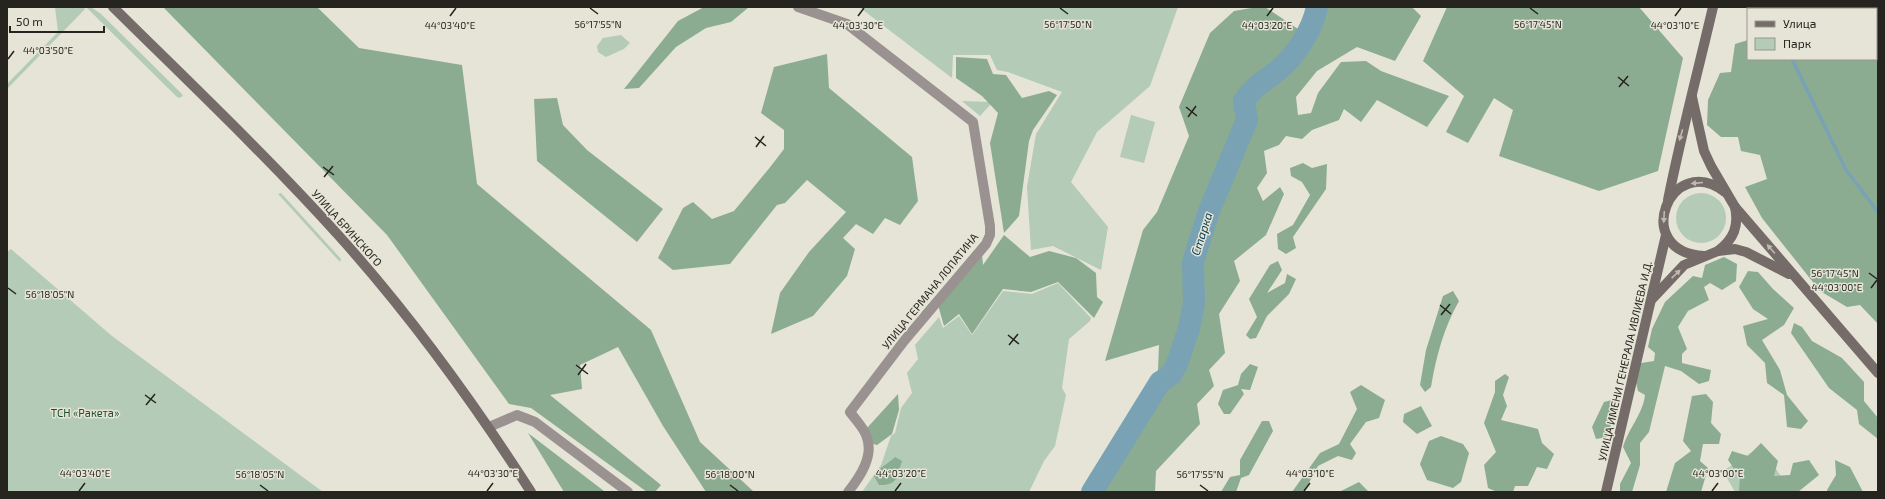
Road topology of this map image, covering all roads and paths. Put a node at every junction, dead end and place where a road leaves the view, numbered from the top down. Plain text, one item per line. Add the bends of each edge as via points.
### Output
1 (113, 7) edge
2 (798, 7) edge
3 (1713, 7) edge
4 (1692, 97) junction
5 (1728, 195) junction
6 (1668, 200) junction
7 (1735, 207) junction
8 (1666, 235) junction
9 (1718, 251) junction
10 (1704, 256) junction
11 (1796, 278) junction
12 (1652, 299) junction
13 (1878, 373) edge
14 (489, 427) junction
15 (531, 492) edge
16 (628, 492) edge
17 (848, 492) edge
18 (1606, 492) edge

1 - 14 street, УЛИЦА БРИНСКОГО via 284,176 341,238 424,337
2 - 17 street, УЛИЦА ГЕРМАНА ЛОПАТИНА via 847,24 973,122 990,226 986,244 904,341 850,412 866,435 868,450 860,476
3 - 4 street
4 - 5 street via 1704,151
4 -> 6 street
5 -> 6 street via 1717,186 1704,182 1690,183 1677,189
5 - 7 street
6 -> 8 street via 1663,217
7 - 9 street via 1736,227 1729,241
11 -> 7 street
8 - 10 street via 1682,251
8 - 12 street, УЛИЦА ИМЕНИ ГЕНЕРАЛА ИВЛИЕВА И.Д.
9 - 10 street
9 - 11 street via 1735,249 1746,252
12 -> 10 street via 1684,265
11 - 13 street
12 - 18 street, УЛИЦА ИМЕНИ ГЕНЕРАЛА ИВЛИЕВА И.Д.
14 - 15 street, УЛИЦА БРИНСКОГО
14 - 16 street via 517,416 535,422

